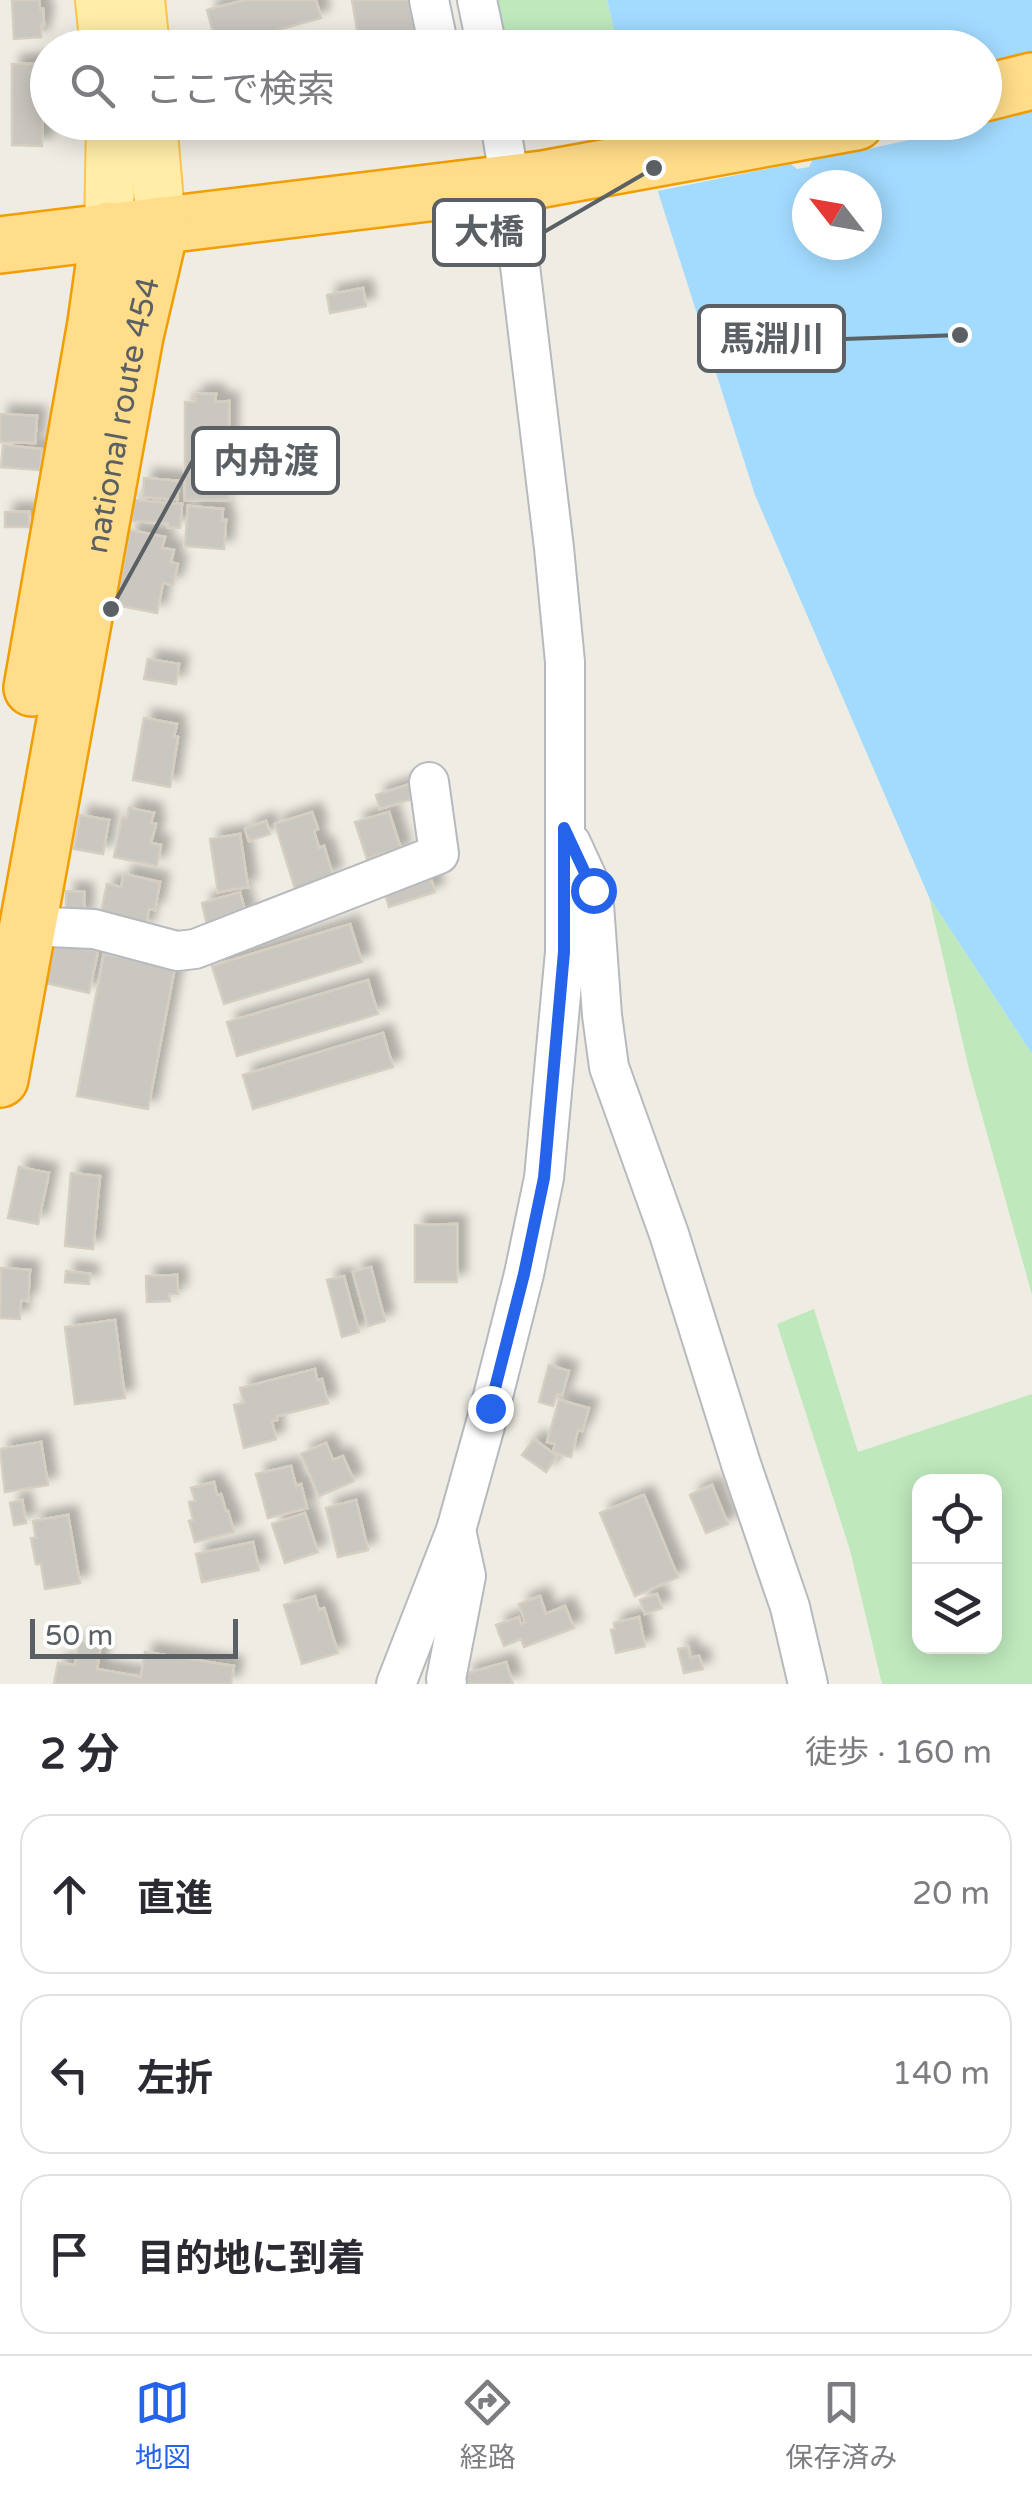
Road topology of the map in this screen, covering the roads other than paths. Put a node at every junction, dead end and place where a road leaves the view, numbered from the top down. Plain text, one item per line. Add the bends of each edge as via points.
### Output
1 (100, 0) edge
2 (140, 0) edge
3 (429, 0) edge
4 (477, 0) edge
5 (103, 30) edge
6 (143, 30) edge
7 (435, 30) edge
8 (483, 30) edge
9 (1032, 82) edge
10 (1002, 88) edge
11 (115, 140) edge
12 (149, 140) edge
13 (508, 140) edge
14 (756, 140) edge
15 (527, 181) junction
16 (135, 227) junction
17 (0, 244) edge
18 (429, 782) dead end
19 (564, 828) junction
20 (0, 868) edge
21 (26, 926) junction
22 (0, 1080) edge
23 (456, 1530) junction
24 (396, 1684) edge
25 (447, 1684) edge
26 (808, 1684) edge

1 - 5 main road
2 - 6 main road
3 - 7 street
4 - 8 street
9 - 10 highway
11 - 16 main road
12 - 16 main road
13 - 15 street
14 - 15 highway
15 - 16 highway
15 - 19 street via 565,662
16 - 17 highway
16 - 20 highway, national route 454 via 96,323
16 - 21 highway, national route 454 via 135,336
18 - 21 street via 439,854 194,950 94,929
19 - 23 street via 564,952 544,1178
19 - 26 street via 593,890 609,1067 790,1607
21 - 22 highway, national route 454
23 - 24 street
23 - 25 street via 466,1576

